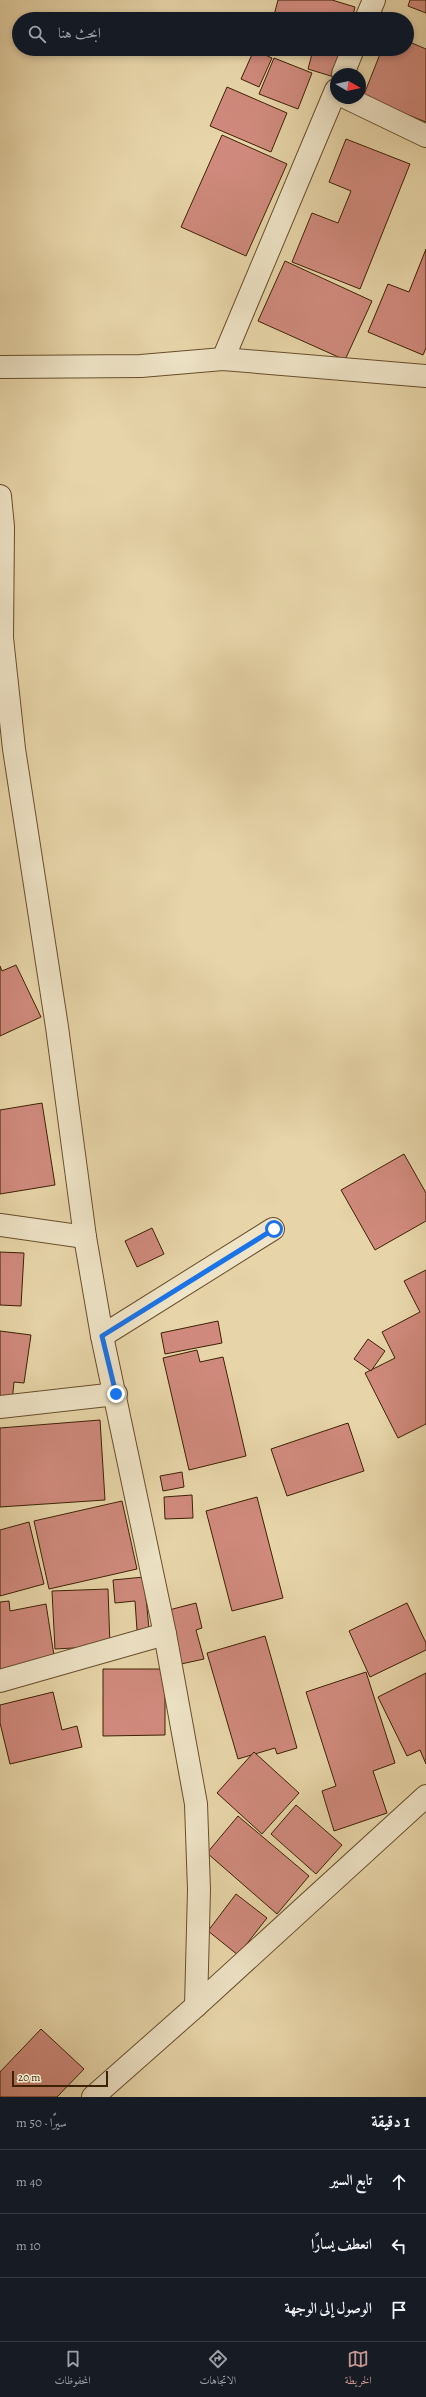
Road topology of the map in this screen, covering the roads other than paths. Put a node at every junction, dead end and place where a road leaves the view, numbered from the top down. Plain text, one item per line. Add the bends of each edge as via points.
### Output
1 (374, 0) edge
2 (369, 12) edge
3 (351, 56) edge
4 (346, 68) edge
5 (333, 104) edge
6 (366, 104) edge
7 (426, 136) edge
8 (223, 358) junction
9 (0, 367) edge
10 (426, 376) edge
11 (0, 496) edge
12 (0, 1225) edge
13 (274, 1229) dead end
14 (85, 1237) junction
15 (102, 1336) junction
16 (116, 1394) junction
17 (0, 1406) edge
18 (165, 1634) junction
19 (0, 1681) edge
20 (426, 1796) edge
21 (196, 2006) junction
22 (93, 2097) edge

1 - 2 street
3 - 4 street
5 - 8 street
6 - 7 street
8 - 9 street via 140,366
8 - 10 street
11 - 14 street via 3,527 2,638 14,749 57,1027
12 - 14 street
13 - 15 street
14 - 15 street
15 - 16 street
16 - 17 street
16 - 18 street
18 - 19 street
18 - 21 street via 196,1804 199,1890
20 - 21 street
21 - 22 street

